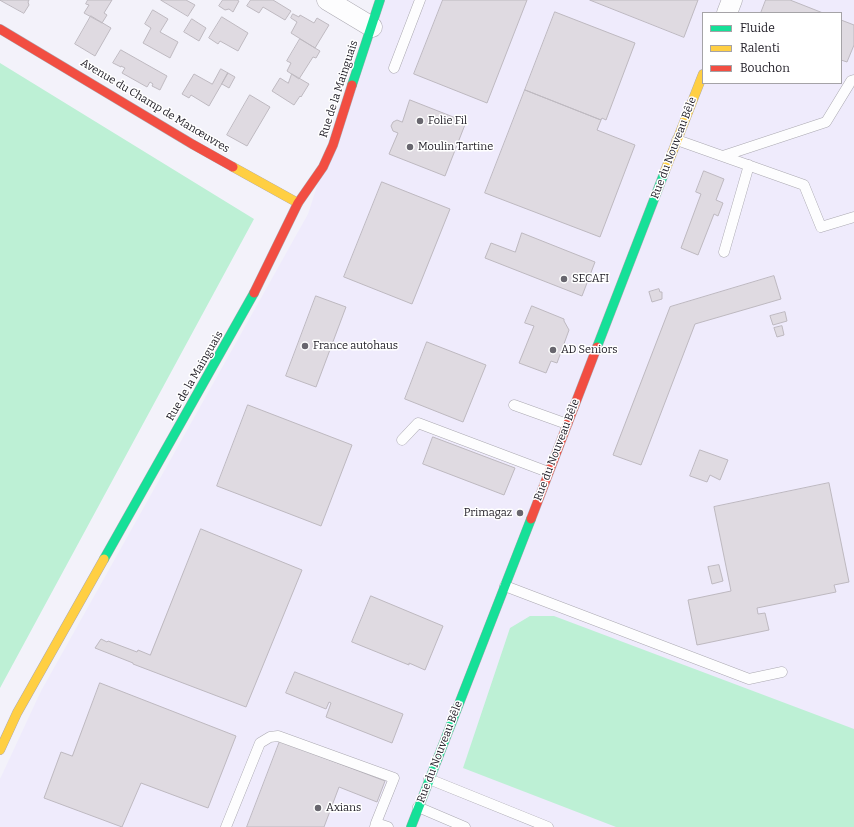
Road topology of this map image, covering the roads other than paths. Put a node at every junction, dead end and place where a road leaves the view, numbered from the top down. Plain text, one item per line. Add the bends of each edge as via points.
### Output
1 (327, 0) edge
2 (380, 0) edge
3 (420, 0) edge
4 (732, 0) edge
5 (726, 12) edge
6 (372, 27) junction
7 (0, 29) edge
8 (394, 68) dead end
9 (702, 77) edge
10 (854, 80) edge
11 (677, 140) junction
12 (723, 156) junction
13 (749, 165) junction
14 (298, 203) junction
15 (854, 217) edge
16 (724, 252) dead end
17 (514, 405) dead end
18 (567, 424) junction
19 (402, 440) dead end
20 (548, 472) junction
21 (505, 586) junction
22 (782, 672) dead end
23 (0, 750) edge
24 (429, 780) junction
25 (418, 807) junction
26 (375, 825) edge
27 (226, 827) edge
28 (388, 827) edge
29 (411, 827) edge
30 (465, 827) edge
31 (548, 827) edge

1 - 6 street
2 - 6 street, Rue de la Mainguais
3 - 8 lane
4 - 5 street
6 - 14 street, Rue de la Mainguais via 334,145 323,167
7 - 14 street, Avenue du Champ de Manœuvres via 192,144
9 - 11 street, Rue du Nouveau Bêle
10 - 12 lane via 826,122
11 - 12 lane
11 - 18 street, Rue du Nouveau Bêle
12 - 13 lane
13 - 15 lane via 804,185 821,227
13 - 16 lane
14 - 23 street, Rue de la Mainguais via 248,306 17,713
17 - 18 lane
18 - 20 street, Rue du Nouveau Bêle
19 - 20 lane via 418,423
20 - 21 street, Rue du Nouveau Bêle
21 - 22 lane via 749,679
21 - 24 street, Rue du Nouveau Bêle
24 - 25 street, Rue du Nouveau Bêle
24 - 31 lane
25 - 29 street, Rue du Nouveau Bêle
25 - 30 lane
26 - 27 lane via 394,778 278,736 260,743
26 - 28 lane

